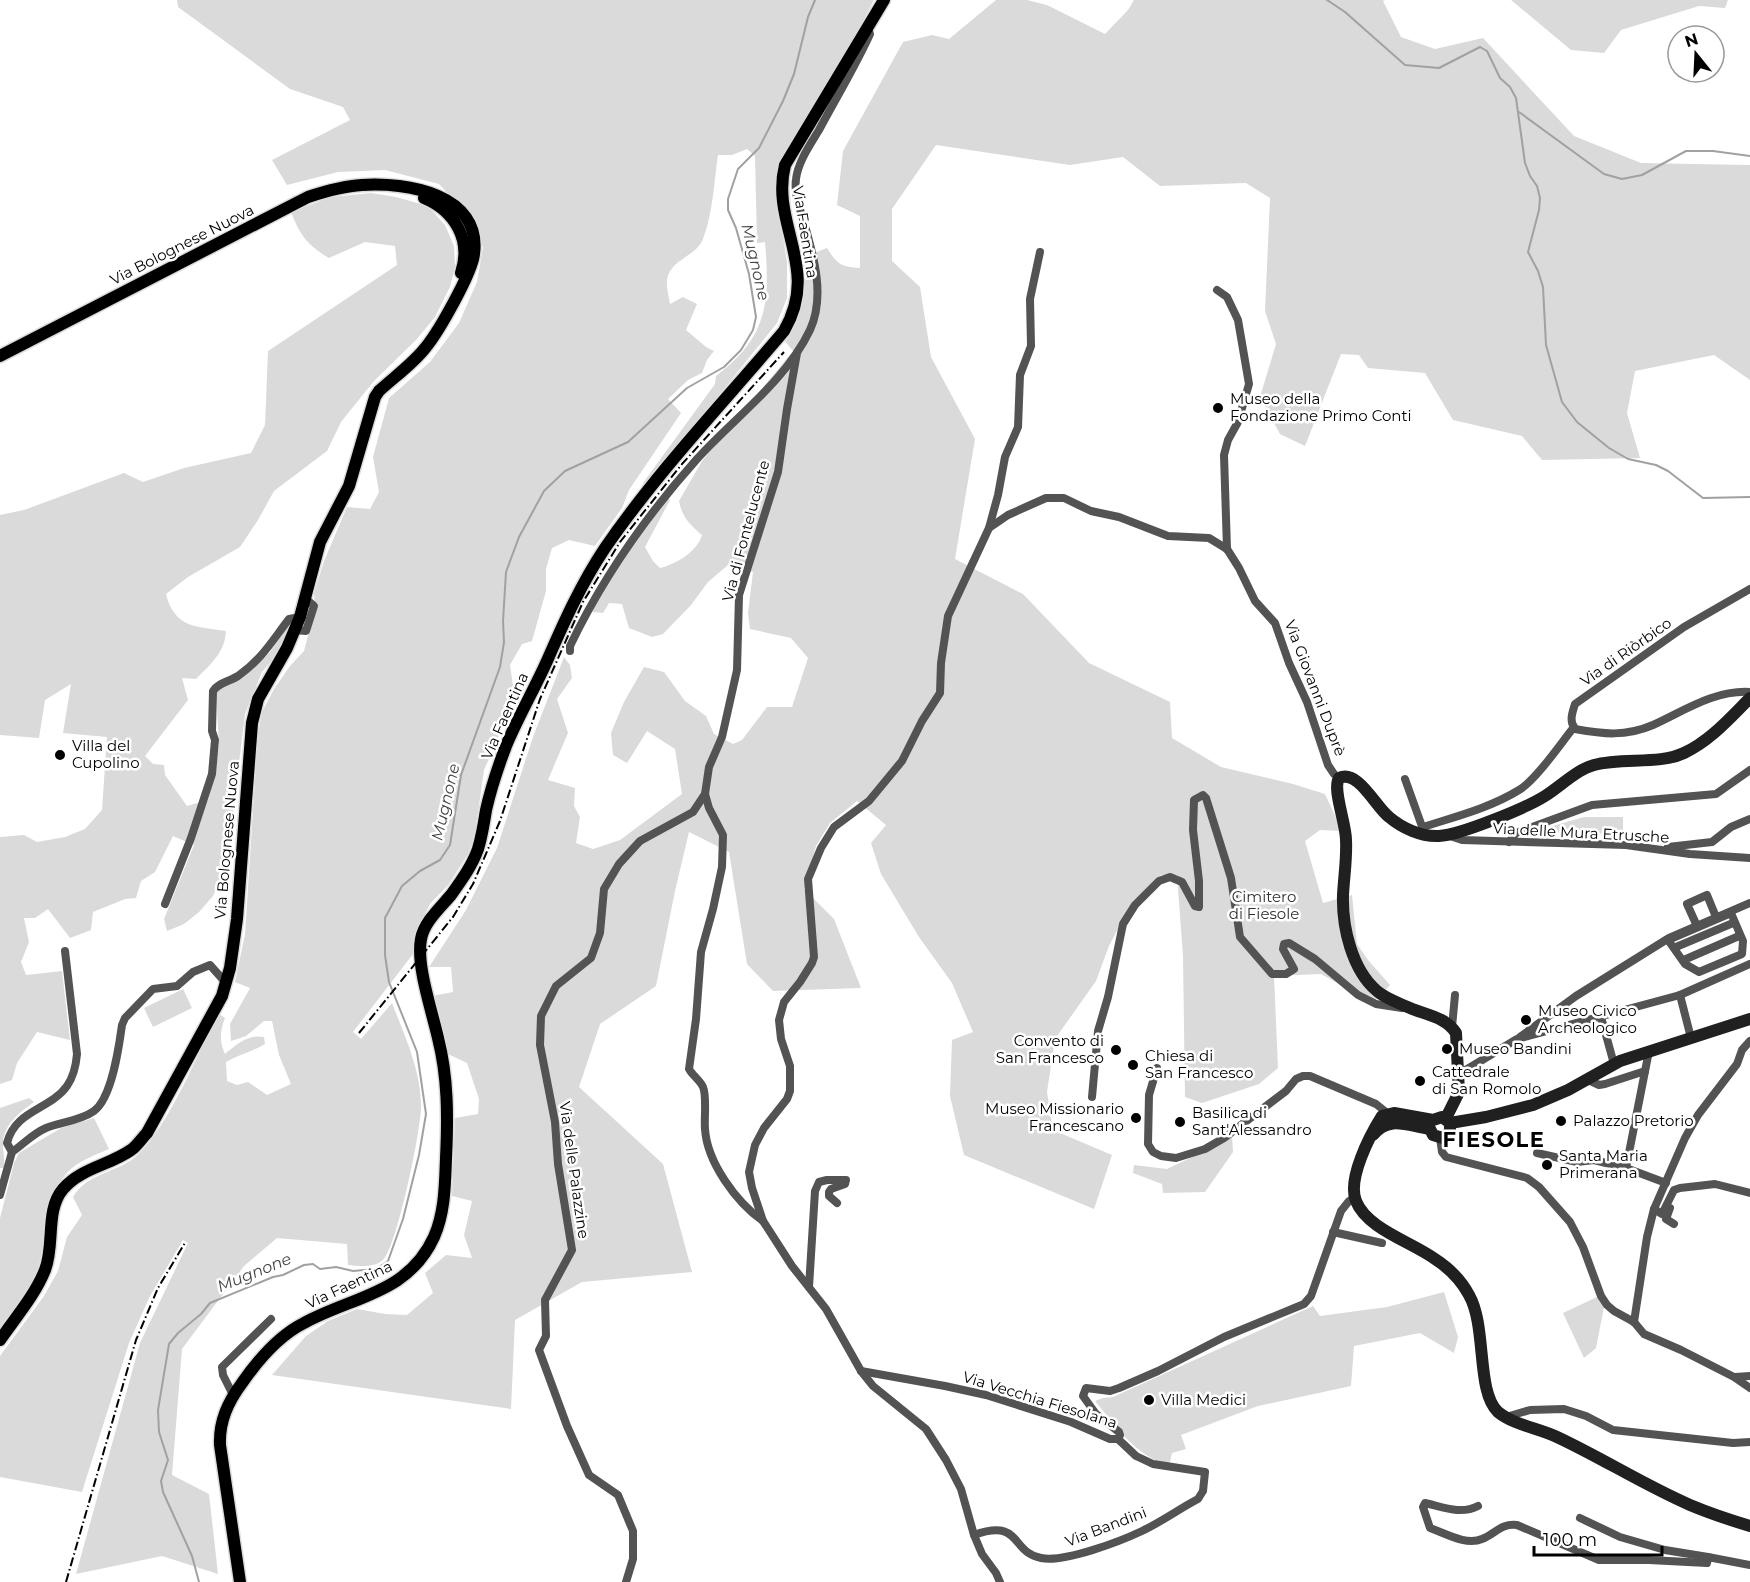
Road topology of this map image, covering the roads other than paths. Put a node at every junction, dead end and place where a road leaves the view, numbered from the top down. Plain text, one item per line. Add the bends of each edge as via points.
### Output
1 (884, 0) edge
2 (867, 27) junction
3 (1040, 252) dead end
4 (1217, 290) dead end
5 (798, 353) junction
6 (0, 357) edge
7 (989, 528) junction
8 (1227, 549) junction
9 (1750, 589) edge
10 (306, 598) junction
11 (300, 617) junction
12 (295, 630) junction
13 (570, 651) dead end
14 (1750, 692) edge
15 (1750, 698) edge
16 (1574, 727) junction
17 (1750, 770) edge
18 (1339, 778) junction
19 (1405, 778) dead end
20 (705, 794) junction
21 (1750, 819) edge
22 (1424, 831) junction
23 (1447, 835) junction
24 (1509, 842) junction
25 (1658, 848) junction
26 (1750, 858) edge
27 (1750, 903) edge
28 (165, 904) dead end
29 (1729, 912) junction
30 (1716, 917) junction
31 (1733, 923) junction
32 (1696, 926) junction
33 (1668, 939) junction
34 (1676, 947) junction
35 (66, 951) dead end
36 (1750, 964) edge
37 (226, 983) junction
38 (1455, 995) dead end
39 (1680, 995) junction
40 (1412, 1009) junction
41 (1602, 1017) junction
42 (1750, 1019) edge
43 (1452, 1027) junction
44 (1691, 1038) junction
45 (1517, 1040) junction
46 (1750, 1041) edge
47 (1648, 1051) junction
48 (1614, 1064) junction
49 (1157, 1068) dead end
50 (1645, 1071) junction
51 (1460, 1074) junction
52 (1586, 1079) junction
53 (1092, 1097) dead end
54 (1388, 1118) junction
55 (1448, 1120) junction
56 (1431, 1125) junction
57 (1440, 1138) junction
58 (12, 1152) junction
59 (1537, 1153) dead end
60 (1626, 1168) junction
61 (1666, 1183) junction
62 (1674, 1190) junction
63 (1750, 1193) edge
64 (0, 1195) edge
65 (1355, 1199) junction
66 (837, 1203) dead end
67 (1654, 1209) junction
68 (762, 1221) junction
69 (1674, 1224) dead end
70 (1333, 1232) junction
71 (1382, 1243) dead end
72 (809, 1287) junction
73 (270, 1319) dead end
74 (1634, 1322) junction
75 (0, 1340) edge
76 (861, 1371) junction
77 (1750, 1376) edge
78 (1734, 1377) junction
79 (1750, 1388) edge
80 (233, 1395) junction
81 (1506, 1417) junction
82 (1118, 1439) junction
83 (1750, 1442) edge
84 (1478, 1506) dead end
85 (1580, 1518) dead end
86 (1750, 1526) edge
87 (974, 1535) junction
88 (1708, 1557) junction
89 (1750, 1565) edge
90 (240, 1582) edge
91 (626, 1582) edge
92 (1000, 1582) edge

1 - 2 main road, Via Faentina
2 - 5 street, Via Faentina via 870,34 861,55 797,173 796,199 812,250 818,298
2 - 80 main road, Via Faentina via 782,174 781,191 799,278 792,318 631,513 593,567 507,745 491,788 478,849 421,937 422,968 443,1058 447,1099 445,1187 433,1238 407,1275 287,1333
3 - 7 street via 1030,299 1032,346 1020,375 1018,427 1005,457
4 - 8 street via 1227,297 1238,320 1249,384 1224,455
5 - 13 street, Via Faentina via 699,457 637,531 590,606
5 - 20 street, Via di Fontelucente via 778,472 739,595 737,670
6 - 10 main road, Via Bolognese Nuova via 308,196 345,187 386,185 436,203 448,212 462,234 464,259 448,311 425,349 375,397 349,486 320,542
7 - 8 street via 1044,499 1064,498 1156,533 1209,538
7 - 68 street via 948,616 940,693 902,761 869,801 834,827 808,879 813,957 804,976 783,1002 778,1020 790,1066 790,1091 759,1135 749,1172
8 - 18 street, Via Giovanni Duprè via 1255,601 1275,623 1328,765
9 - 16 street, Via di Riòrbico via 1684,627 1575,704
10 - 11 main road, Via Bolognese Nuova
10 - 12 street via 314,606 306,631
11 - 12 main road, Via Bolognese Nuova
11 - 28 street via 289,619 248,669 213,691 212,774
12 - 37 main road, Via Bolognese Nuova via 258,699 252,723 237,919
14 - 16 street via 1694,703 1652,726 1621,733 1608,735
15 - 23 main road via 1713,734 1681,755 1598,764 1537,801
16 - 22 street, Via di Riòrbico via 1520,790
17 - 24 street via 1716,794 1592,805 1516,833
18 - 22 main road via 1358,781 1390,818 1406,828
18 - 40 main road, Via Giovanni Duprè via 1335,788 1346,842 1343,903 1352,952 1376,990
19 - 22 street
20 - 68 street via 723,835 722,867 701,952 689,1069 704,1088 707,1147 714,1164 749,1211
20 - 91 street, Via delle Palazzine via 693,812 640,841 619,864 604,889 600,933 591,958 556,986 541,1016 540,1045 572,1250 545,1300 546,1336 539,1350 589,1475 618,1495 633,1531 633,1559
21 - 25 street via 1712,842
22 - 23 main road
23 - 24 street, Via delle Mura Etrusche via 1462,840
24 - 25 street, Via delle Mura Etrusche
25 - 26 street, Via delle Mura Etrusche
27 - 29 street
29 - 30 street
29 - 31 street
30 - 32 street
30 - 32 street via 1707,895 1687,904
31 - 34 street
31 - 34 street via 1741,943 1738,950 1700,967
32 - 33 street
33 - 33 street via 1685,964 1699,972 1742,954 1743,941 1731,913
33 - 34 street
33 - 45 street via 1568,1002
35 - 58 street via 77,1054 75,1071 66,1087 14,1126 7,1143
36 - 39 street
37 - 58 street via 210,965 193,972 177,986 153,989 125,1018 110,1083 95,1110 46,1128
37 - 75 main road, Via Bolognese Nuova via 147,1133 132,1150 79,1175 62,1190 55,1205 46,1268 37,1288
38 - 43 street
39 - 41 street
39 - 44 street
40 - 43 main road, Via Giovanni Duprè
40 - 53 street via 1367,1000 1288,943 1283,949 1293,969 1286,974 1272,974 1240,938 1232,878 1203,795 1194,800 1199,907 1182,882 1170,877 1159,881 1135,904 1123,924 1098,1030
41 - 45 street
41 - 48 street
42 - 44 main road
43 - 51 main road via 1457,1036
44 - 47 main road
45 - 51 street
46 - 61 street via 1698,1115
47 - 48 main road
47 - 50 street
48 - 52 main road
49 - 54 street via 1149,1095 1148,1144 1161,1156 1176,1158 1205,1149 1303,1076 1376,1104
50 - 52 street via 1599,1085
50 - 60 street
51 - 55 main road via 1459,1092
52 - 55 main road via 1519,1110
54 - 56 main road via 1397,1113
54 - 65 main road via 1372,1137 1362,1158 1354,1182
55 - 56 main road via 1439,1117
55 - 57 main road via 1451,1129
56 - 57 main road via 1433,1136
57 - 74 street via 1446,1157 1527,1178 1539,1187 1570,1222 1607,1305
58 - 64 street
59 - 60 street
60 - 61 street
61 - 67 street
62 - 63 street via 1715,1184
62 - 67 street via 1662,1214
62 - 69 street via 1666,1219
65 - 70 street, Via Vecchia Fiesolana via 1344,1206
65 - 81 main road via 1370,1220 1434,1258 1467,1292 1478,1318 1488,1396 1495,1409
66 - 72 street via 829,1192 845,1185 846,1180 819,1182 815,1191
67 - 74 street
68 - 72 street
70 - 71 street
70 - 82 street, Via Vecchia Fiesolana via 1311,1296 1294,1308 1224,1336 1119,1388 1086,1388 1083,1396 1096,1414 1120,1434
72 - 76 street
73 - 80 street via 222,1367
74 - 78 street via 1644,1334
76 - 82 street, Via Vecchia Fiesolana via 986,1395
76 - 87 street via 873,1386 926,1430 961,1489
77 - 78 street
78 - 79 street
80 - 90 main road, Via Faentina via 221,1423 220,1438
81 - 83 street via 1530,1410 1564,1409 1613,1430
81 - 86 main road via 1555,1436 1691,1506
82 - 87 street, Via Bandini via 1136,1456 1153,1464 1205,1472 1198,1499 1143,1531 1061,1559 1040,1558 1005,1531 989,1530
84 - 88 street via 1461,1511 1425,1503 1422,1507 1430,1528 1468,1541 1481,1540 1509,1524 1599,1560 1707,1563
85 - 88 street via 1620,1537
87 - 92 street
88 - 89 street

